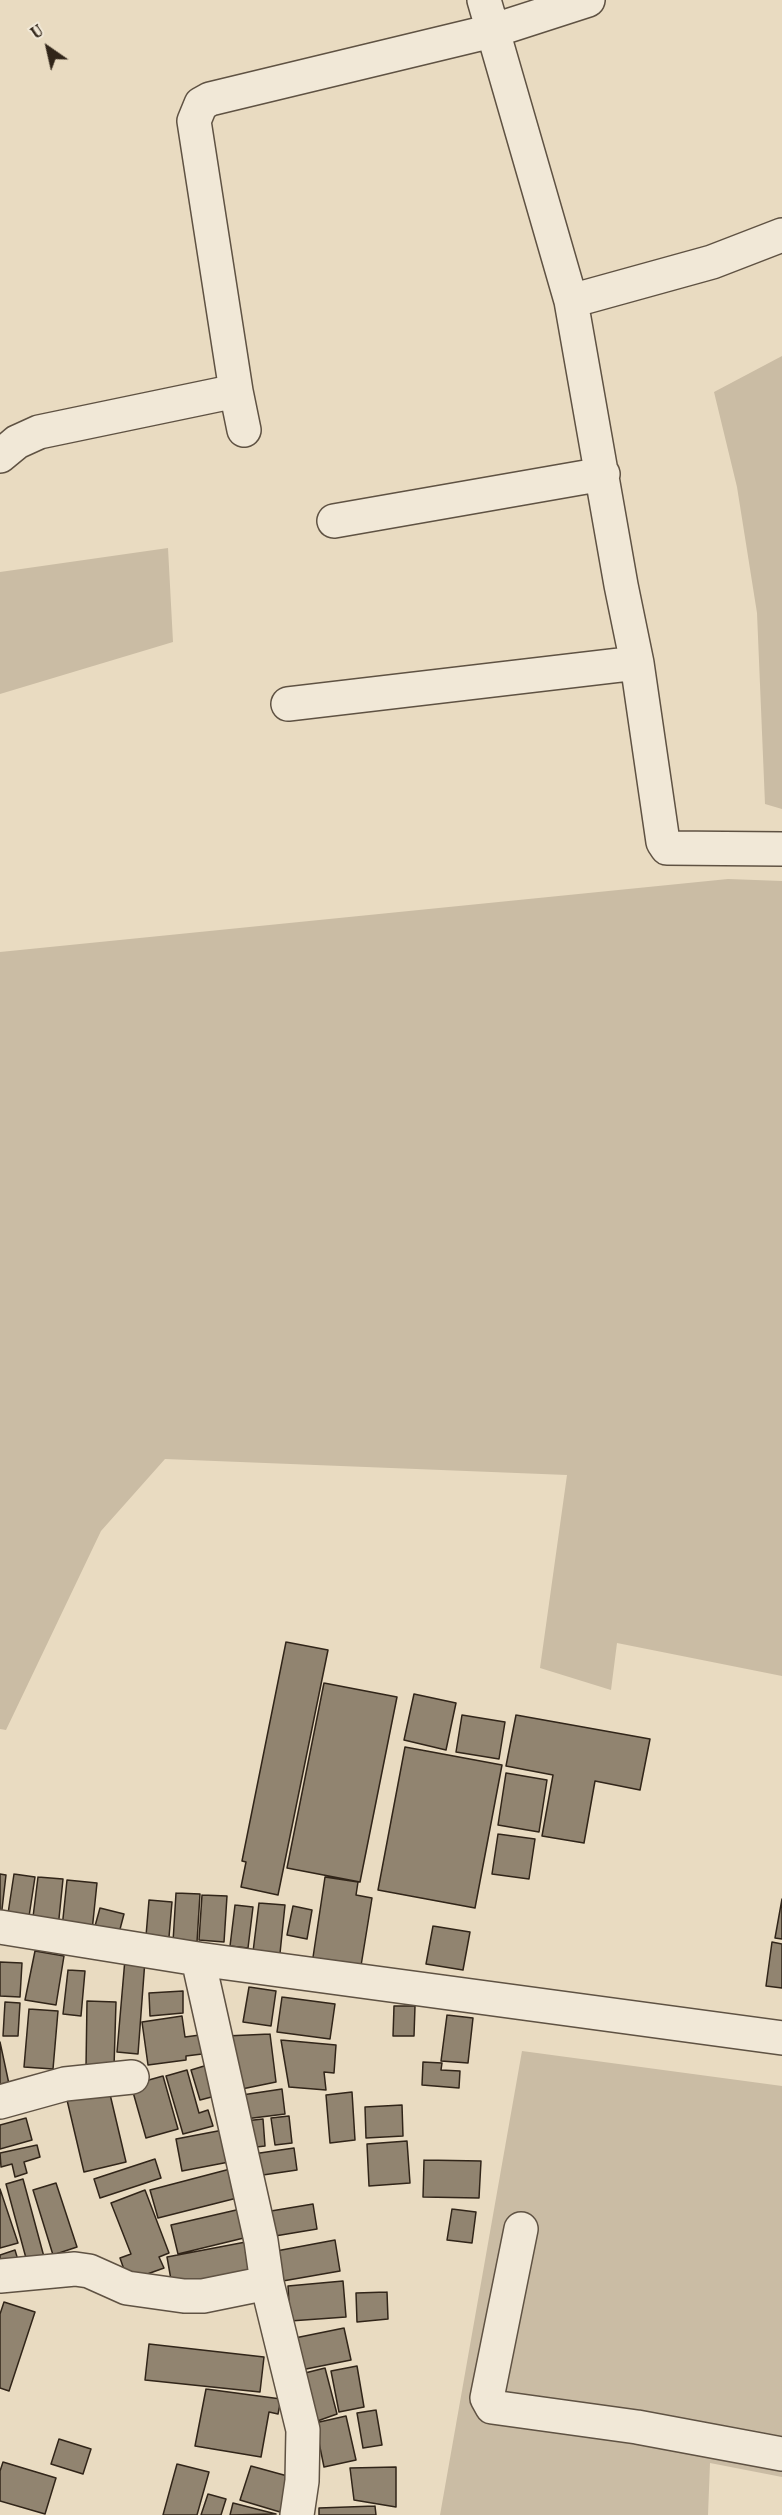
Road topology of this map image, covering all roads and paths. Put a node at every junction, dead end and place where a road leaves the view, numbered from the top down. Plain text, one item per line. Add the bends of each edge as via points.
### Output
1 (484, 0) edge
2 (588, 0) edge
3 (492, 31) junction
4 (782, 235) edge
5 (571, 301) junction
6 (237, 391) junction
7 (244, 430) dead end
8 (0, 456) edge
9 (603, 474) junction
10 (334, 521) dead end
11 (637, 663) junction
12 (288, 704) dead end
13 (782, 849) edge
14 (0, 1928) edge
15 (198, 1959) junction
16 (782, 2038) edge
17 (132, 2077) dead end
18 (0, 2102) edge
19 (521, 2229) dead end
20 (0, 2276) edge
21 (267, 2283) junction
22 (782, 2454) edge
23 (297, 2515) edge

1 - 3 street
2 - 3 street
3 - 5 street
3 - 6 street via 201,104 194,121
4 - 5 street via 712,262
5 - 9 street
6 - 7 street
6 - 8 street via 39,432 17,442
9 - 10 street
9 - 11 street
11 - 12 street
11 - 13 street via 667,848
14 - 15 street
15 - 16 street
15 - 21 street
17 - 18 street via 65,2084
19 - 22 street via 487,2398 492,2408 637,2427
20 - 21 street via 75,2269 95,2273 127,2288 184,2296
21 - 23 street via 303,2430

